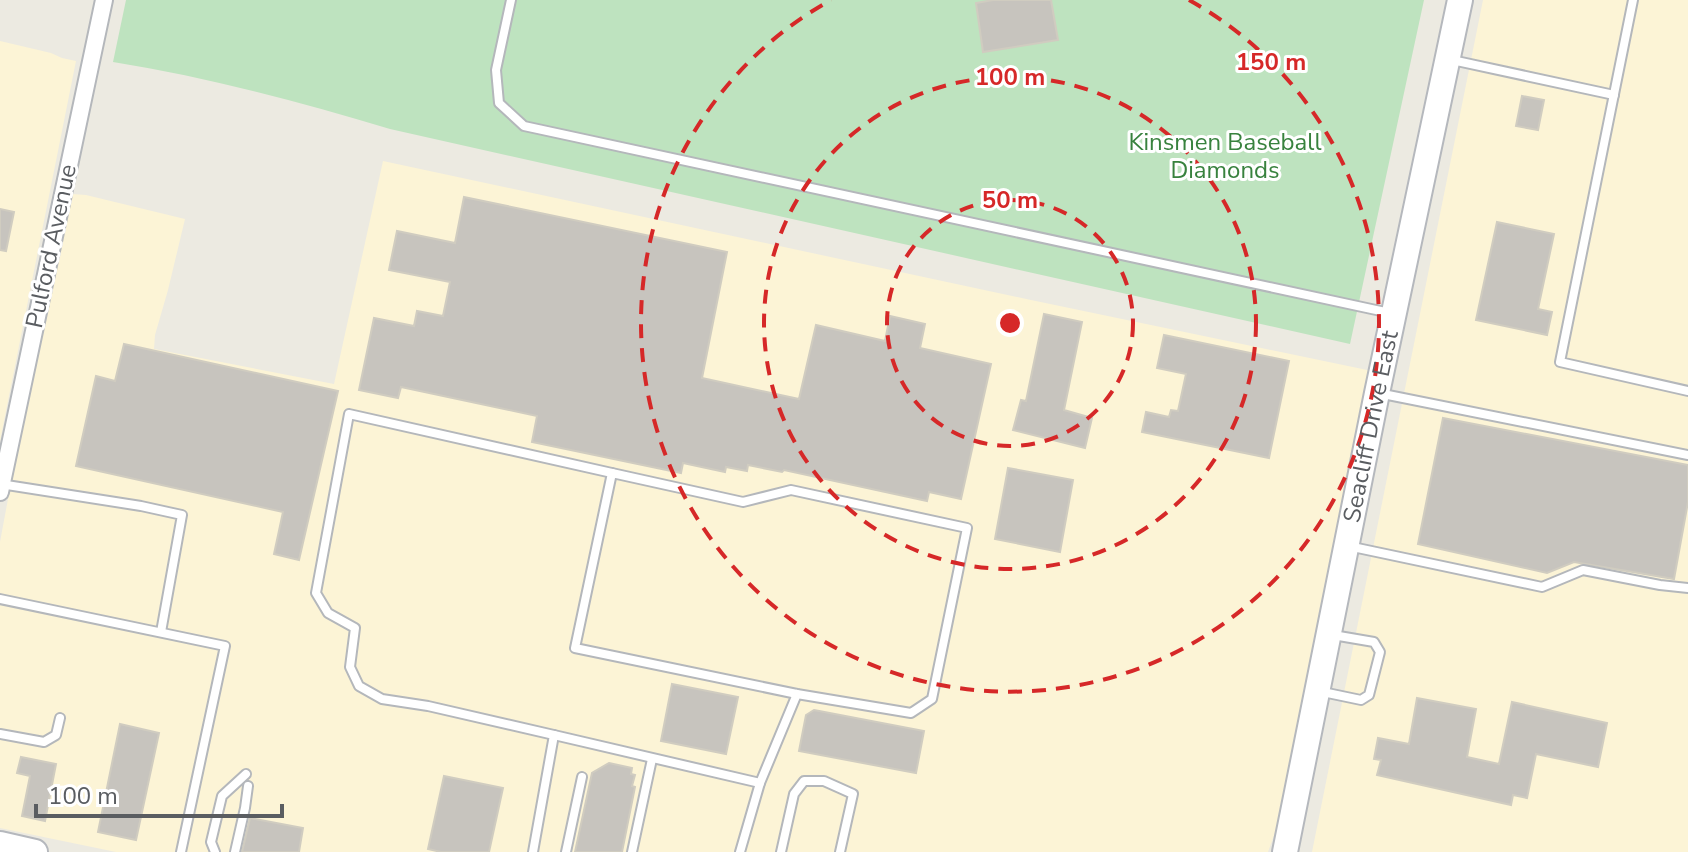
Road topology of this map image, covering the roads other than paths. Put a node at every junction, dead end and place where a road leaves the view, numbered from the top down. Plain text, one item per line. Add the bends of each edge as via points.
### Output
1 (104, 0) edge
2 (511, 0) edge
3 (1460, 0) edge
4 (1633, 0) edge
5 (1447, 59) junction
6 (1614, 95) junction
7 (1395, 314) junction
8 (1688, 391) edge
9 (1377, 393) junction
10 (1688, 455) edge
11 (612, 473) junction
12 (0, 487) edge
13 (1347, 546) junction
14 (1688, 588) edge
15 (0, 599) edge
16 (161, 632) junction
17 (1329, 634) junction
18 (1318, 691) junction
19 (797, 694) junction
20 (60, 718) dead end
21 (0, 734) edge
22 (554, 735) junction
23 (652, 759) junction
24 (246, 774) dead end
25 (582, 777) dead end
26 (760, 783) junction
27 (248, 786) dead end
28 (0, 844) edge
29 (35, 852) edge
30 (181, 852) edge
31 (215, 852) edge
32 (235, 852) edge
33 (533, 852) edge
34 (566, 852) edge
35 (632, 852) edge
36 (740, 852) edge
37 (781, 852) edge
38 (840, 852) edge
39 (1285, 852) edge

1 - 12 street, Pulford Avenue
2 - 7 lane via 496,70 499,103 524,126
3 - 5 main road, Seacliff Drive East
4 - 6 lane
5 - 6 lane
5 - 7 main road, Seacliff Drive East
6 - 8 lane via 1560,362
7 - 9 main road, Seacliff Drive East
9 - 10 lane
9 - 13 main road, Seacliff Drive East
11 - 19 lane via 575,648
11 - 19 lane via 743,502 791,490 967,528 932,699 911,713
11 - 22 lane via 349,414 316,593 328,613 355,628 350,667 359,686 382,699
12 - 16 lane via 182,515
13 - 14 lane via 1542,587 1583,570
13 - 17 main road, Seacliff Drive East
15 - 16 lane
16 - 30 lane via 225,646
17 - 18 main road, Seacliff Drive East
17 - 18 lane via 1374,642 1380,652 1369,695 1361,700
18 - 39 main road, Seacliff Drive East
19 - 26 lane
20 - 21 lane via 56,735 44,742
22 - 23 lane
22 - 33 lane
23 - 26 lane
23 - 35 lane
24 - 31 lane via 222,796 211,842
25 - 34 lane
26 - 36 lane
27 - 32 lane
28 - 29 main road
37 - 38 lane via 794,794 804,781 824,781 853,794

